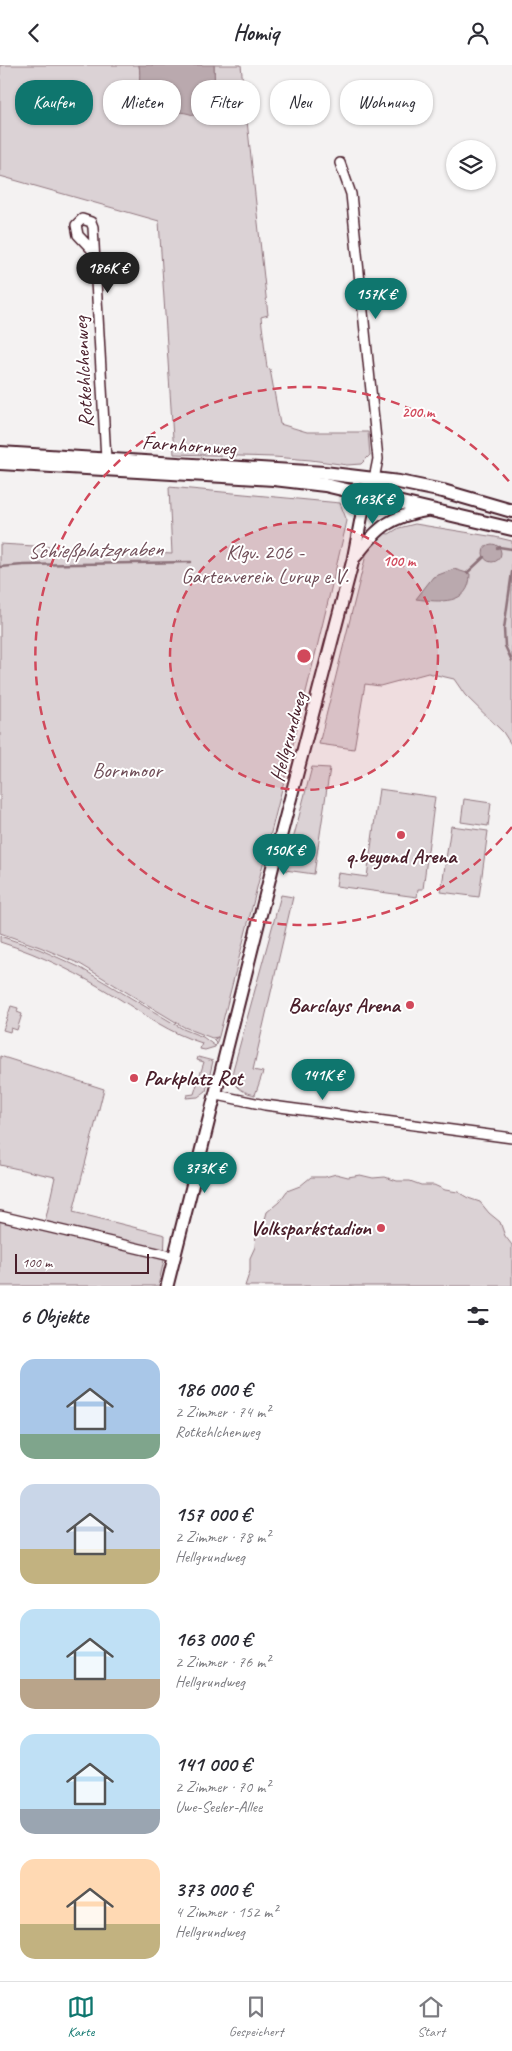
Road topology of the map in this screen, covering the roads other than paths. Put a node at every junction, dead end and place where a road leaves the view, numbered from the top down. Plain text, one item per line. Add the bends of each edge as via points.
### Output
1 (340, 163) dead end
2 (94, 252) dead end
3 (0, 453) edge
4 (106, 459) junction
5 (0, 463) edge
6 (374, 479) junction
7 (369, 494) junction
8 (434, 510) junction
9 (512, 511) edge
10 (512, 529) edge
11 (353, 560) junction
12 (217, 1095) junction
13 (512, 1139) edge
14 (0, 1216) edge
15 (175, 1257) junction
16 (167, 1286) edge

1 - 6 street, Hellgrundweg via 352,202 378,459
2 - 4 street, Rotkehlchenweg
3 - 4 main road, Farnhornweg
4 - 6 main road, Farnhornweg
5 - 7 main road, Farnhornweg via 274,479
6 - 7 street, Hellgrundweg
6 - 9 main road, Farnhornweg via 443,491
7 - 8 main road, Farnhornweg
7 - 11 street, Hellgrundweg
8 - 10 main road, Farnhornweg
8 - 11 street via 406,515 385,524
11 - 12 street, Hellgrundweg
12 - 13 street via 265,1105
12 - 15 street, Hellgrundweg
14 - 15 street
15 - 16 street, Hellgrundweg

